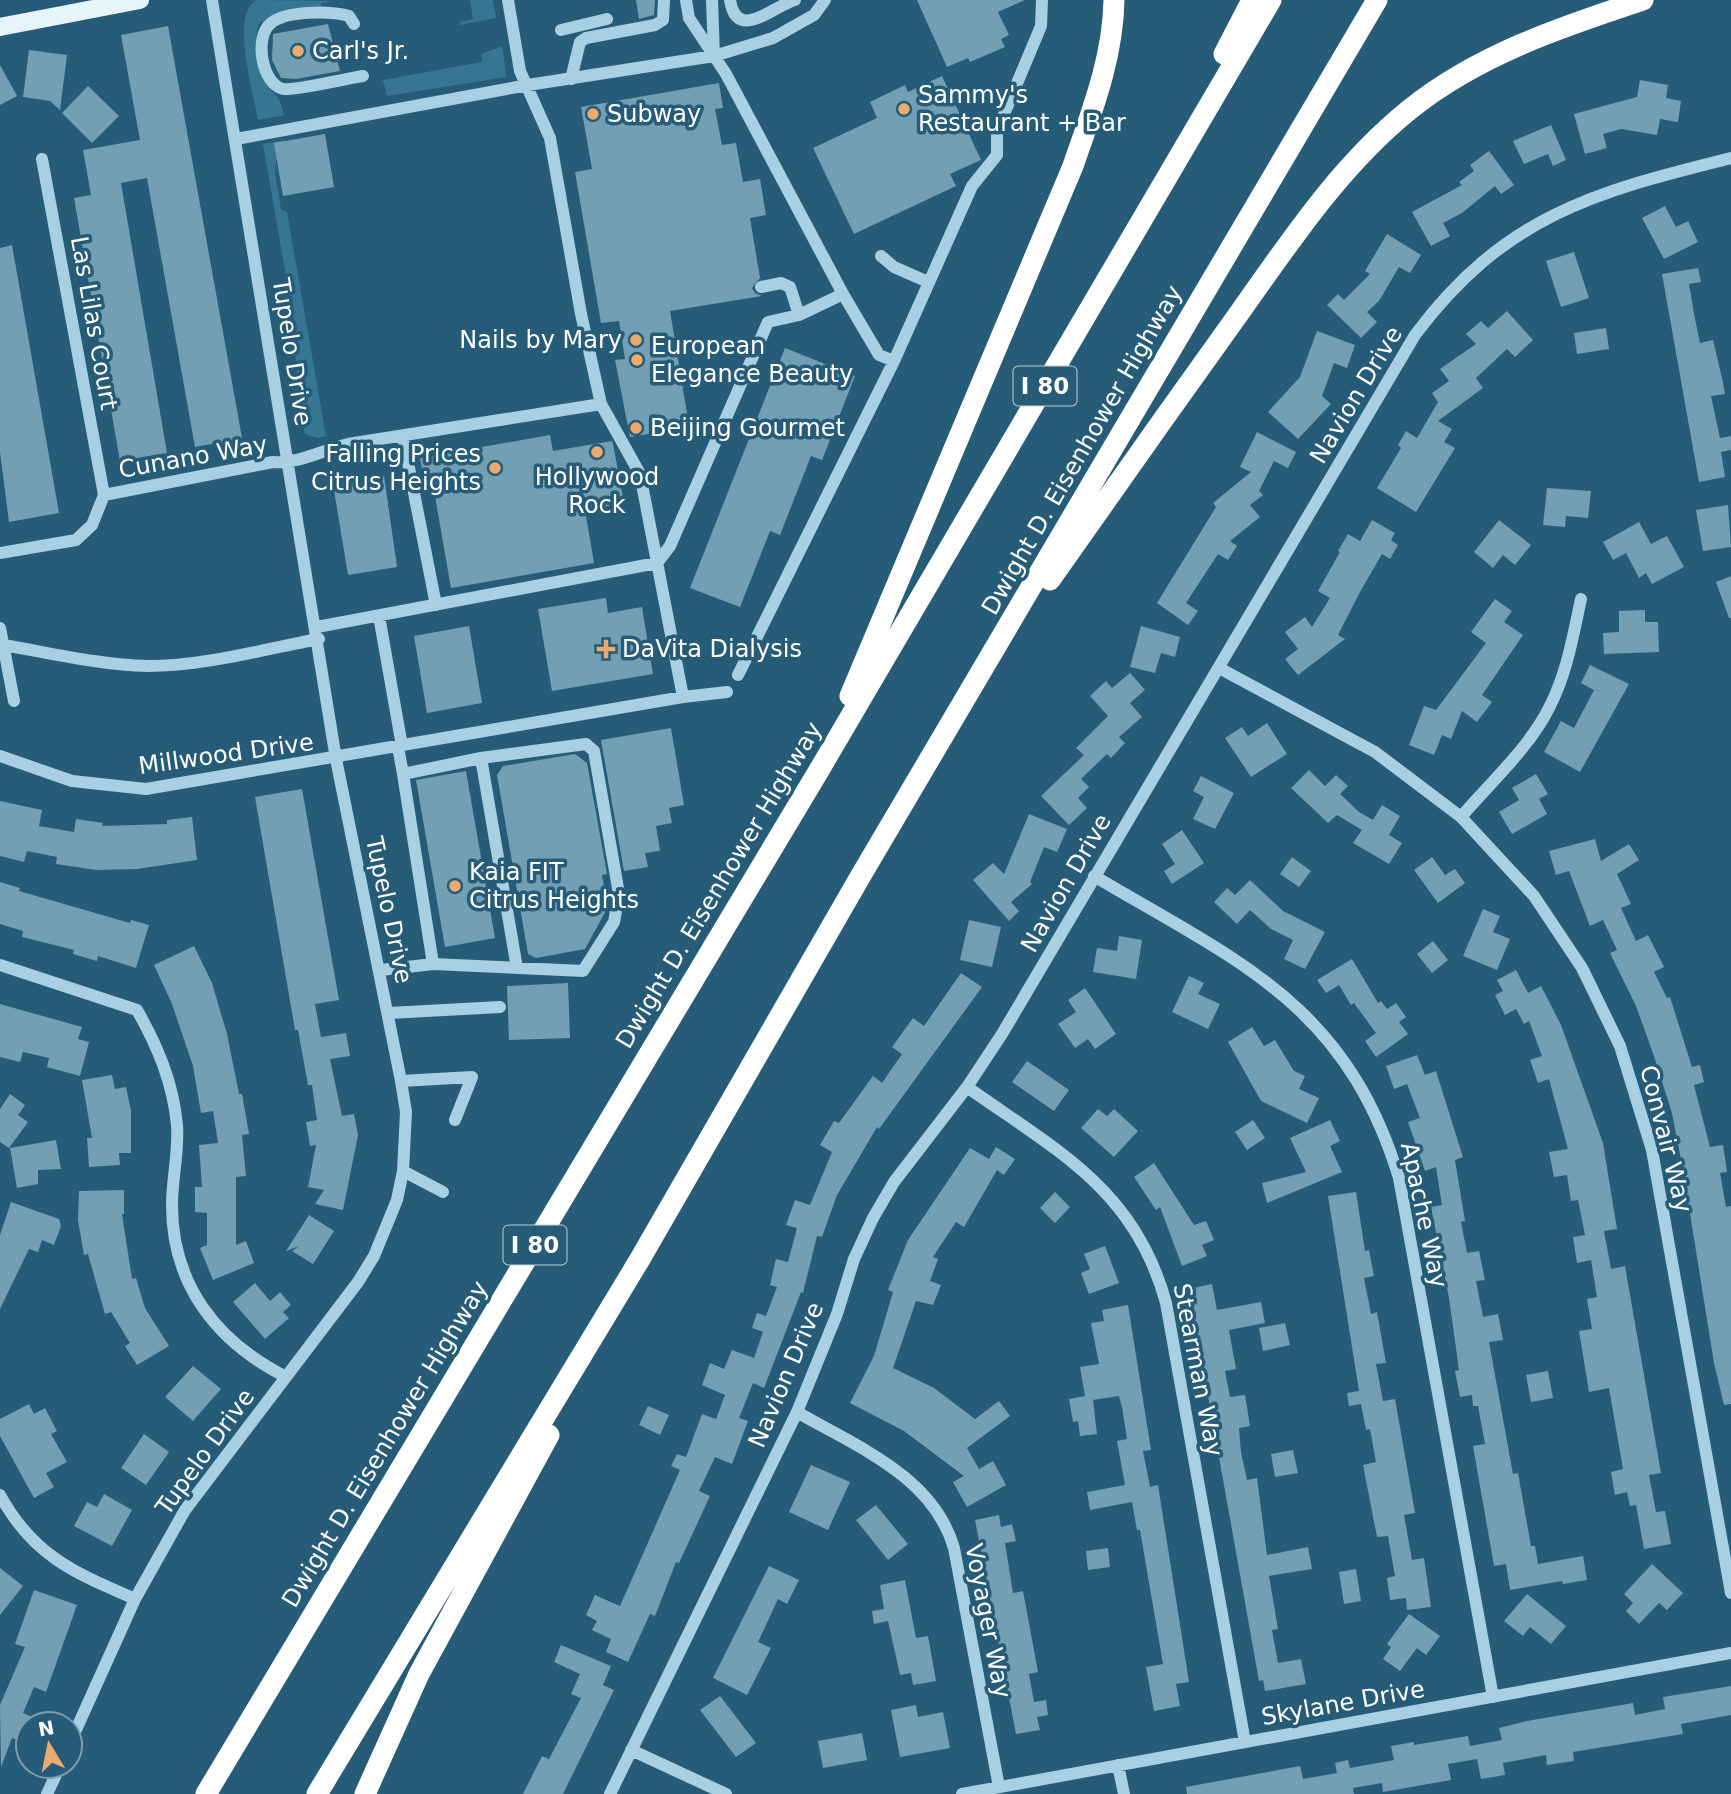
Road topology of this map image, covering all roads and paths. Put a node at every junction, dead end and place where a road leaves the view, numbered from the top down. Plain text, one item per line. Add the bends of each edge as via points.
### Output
1 (140, 0) edge
2 (212, 0) edge
3 (508, 0) edge
4 (664, 0) edge
5 (686, 0) edge
6 (712, 0) edge
7 (730, 0) edge
8 (795, 0) edge
9 (825, 0) edge
10 (1042, 0) edge
11 (1114, 0) edge
12 (1252, 0) edge
13 (1271, 0) edge
14 (1377, 0) edge
15 (1643, 0) edge
16 (607, 19) dead end
17 (354, 24) dead end
18 (0, 27) edge
19 (561, 30) dead end
20 (713, 56) junction
21 (363, 76) dead end
22 (572, 79) junction
23 (528, 85) junction
24 (236, 139) junction
25 (1731, 158) edge
26 (42, 159) dead end
27 (881, 256) dead end
28 (1120, 258) junction
29 (928, 282) junction
30 (761, 286) dead end
31 (844, 294) junction
32 (799, 315) junction
33 (894, 361) junction
34 (601, 404) junction
35 (403, 437) junction
36 (289, 463) junction
37 (104, 495) junction
38 (0, 553) edge
39 (657, 563) junction
40 (1581, 599) dead end
41 (436, 605) junction
42 (379, 616) junction
43 (0, 628) edge
44 (318, 633) junction
45 (4, 645) junction
46 (1219, 668) junction
47 (738, 675) dead end
48 (727, 692) dead end
49 (683, 697) junction
50 (14, 702) dead end
51 (957, 714) junction
52 (400, 746) junction
53 (0, 756) edge
54 (481, 758) junction
55 (336, 759) junction
56 (818, 772) junction
57 (402, 774) junction
58 (1461, 817) junction
59 (1094, 876) junction
60 (433, 964) junction
61 (0, 965) edge
62 (517, 968) junction
63 (381, 970) junction
64 (500, 1007) dead end
65 (389, 1013) junction
66 (401, 1081) junction
67 (967, 1087) junction
68 (455, 1119) dead end
69 (403, 1171) junction
70 (443, 1192) dead end
71 (640, 1259) junction
72 (286, 1377) junction
73 (797, 1412) junction
74 (0, 1495) edge
75 (1731, 1593) edge
76 (135, 1599) junction
77 (1731, 1653) edge
78 (1493, 1697) junction
79 (84, 1712) edge
80 (1245, 1742) junction
81 (631, 1751) junction
82 (1118, 1765) junction
83 (999, 1787) junction
84 (206, 1794) edge
85 (317, 1794) edge
86 (365, 1794) edge
87 (611, 1794) edge
88 (726, 1794) edge
89 (962, 1794) edge
90 (1124, 1794) edge

1 - 18 main road
2 - 24 street, Tupelo Drive
3 - 23 street via 520,71
4 - 22 street via 663,20 654,25 580,42
5 - 20 street via 689,18
6 - 20 street
7 - 8 street via 737,19 748,20
9 - 20 street via 814,15 773,38
10 - 29 street via 1041,26 997,131 997,155 972,186
11 - 56 highway via 1110,48 1073,166
12 - 28 highway
13 - 28 highway, Dwight D. Eisenhower Highway / I 80
14 - 51 highway, Dwight D. Eisenhower Highway
15 - 51 highway via 1563,26 1483,61 1410,109 1346,169 1166,415
16 - 19 street
17 - 21 street via 349,16 324,12 268,25 261,38 268,79 286,90
20 - 22 street
20 - 31 street
22 - 23 street
23 - 24 street
23 - 34 street via 550,138
24 - 36 street, Tupelo Drive
25 - 46 street, Navion Drive via 1607,190 1502,245 1467,272 1415,335
26 - 37 street, Las Lilas Court
27 - 29 street
28 - 56 highway, Dwight D. Eisenhower Highway / I 80
29 - 33 street
30 - 32 street via 781,283 790,287
31 - 32 street
31 - 33 street via 879,355
32 - 39 street via 768,322 670,546
33 - 47 street
34 - 35 street, Cunano Way
34 - 39 street via 640,474
35 - 36 street, Cunano Way via 319,450
35 - 41 street
36 - 37 street, Cunano Way via 273,462
36 - 44 street, Tupelo Drive
37 - 38 street via 92,525 76,540
39 - 41 street
39 - 49 street
40 - 58 street via 1568,657 1548,710
41 - 42 street
42 - 44 street
42 - 52 street
43 - 45 street
44 - 45 street via 184,663 150,666
44 - 55 street, Tupelo Drive
45 - 50 street
46 - 58 street, Convair Way via 1375,752
46 - 59 street, Navion Drive
48 - 49 street, Millwood Drive
49 - 52 street, Millwood Drive
51 - 71 highway, Dwight D. Eisenhower Highway
52 - 55 street, Millwood Drive
52 - 57 street
53 - 55 street, Millwood Drive via 72,780 146,789
54 - 57 street
54 - 62 street
54 - 62 street via 586,744 594,751 597,764 619,894 614,922 583,971
55 - 63 street, Tupelo Drive
56 - 84 highway, Dwight D. Eisenhower Highway / I 80
57 - 60 street
58 - 75 street, Convair Way via 1506,863 1559,931 1620,1046 1652,1150
59 - 67 street, Navion Drive
59 - 78 street, Apache Way via 1283,994 1335,1046 1374,1108 1399,1178
60 - 62 street
60 - 63 street
61 - 72 street via 138,1010 156,1043 172,1090 177,1151 173,1227 184,1276 217,1329 256,1361
63 - 65 street, Tupelo Drive
64 - 65 street
65 - 66 street, Tupelo Drive
66 - 68 street via 472,1077
66 - 69 street, Tupelo Drive via 406,1112
67 - 73 street, Navion Drive via 894,1182 873,1218
67 - 80 street, Stearman Way via 1107,1191 1155,1266 1166,1303
69 - 70 street
69 - 72 street, Tupelo Drive via 397,1200 374,1256
71 - 85 highway, Dwight D. Eisenhower Highway
71 - 86 highway via 419,1674
72 - 76 street, Tupelo Drive via 185,1510
73 - 81 street, Navion Drive
73 - 83 street, Voyager Way via 910,1480 940,1516 954,1548
74 - 76 street via 21,1528 55,1561
76 - 79 street, Tupelo Drive
77 - 78 street, Skylane Drive
78 - 80 street, Skylane Drive
80 - 82 street, Skylane Drive
81 - 87 street, Navion Drive
81 - 88 street
82 - 83 street, Skylane Drive
82 - 90 street
83 - 89 street, Skylane Drive

